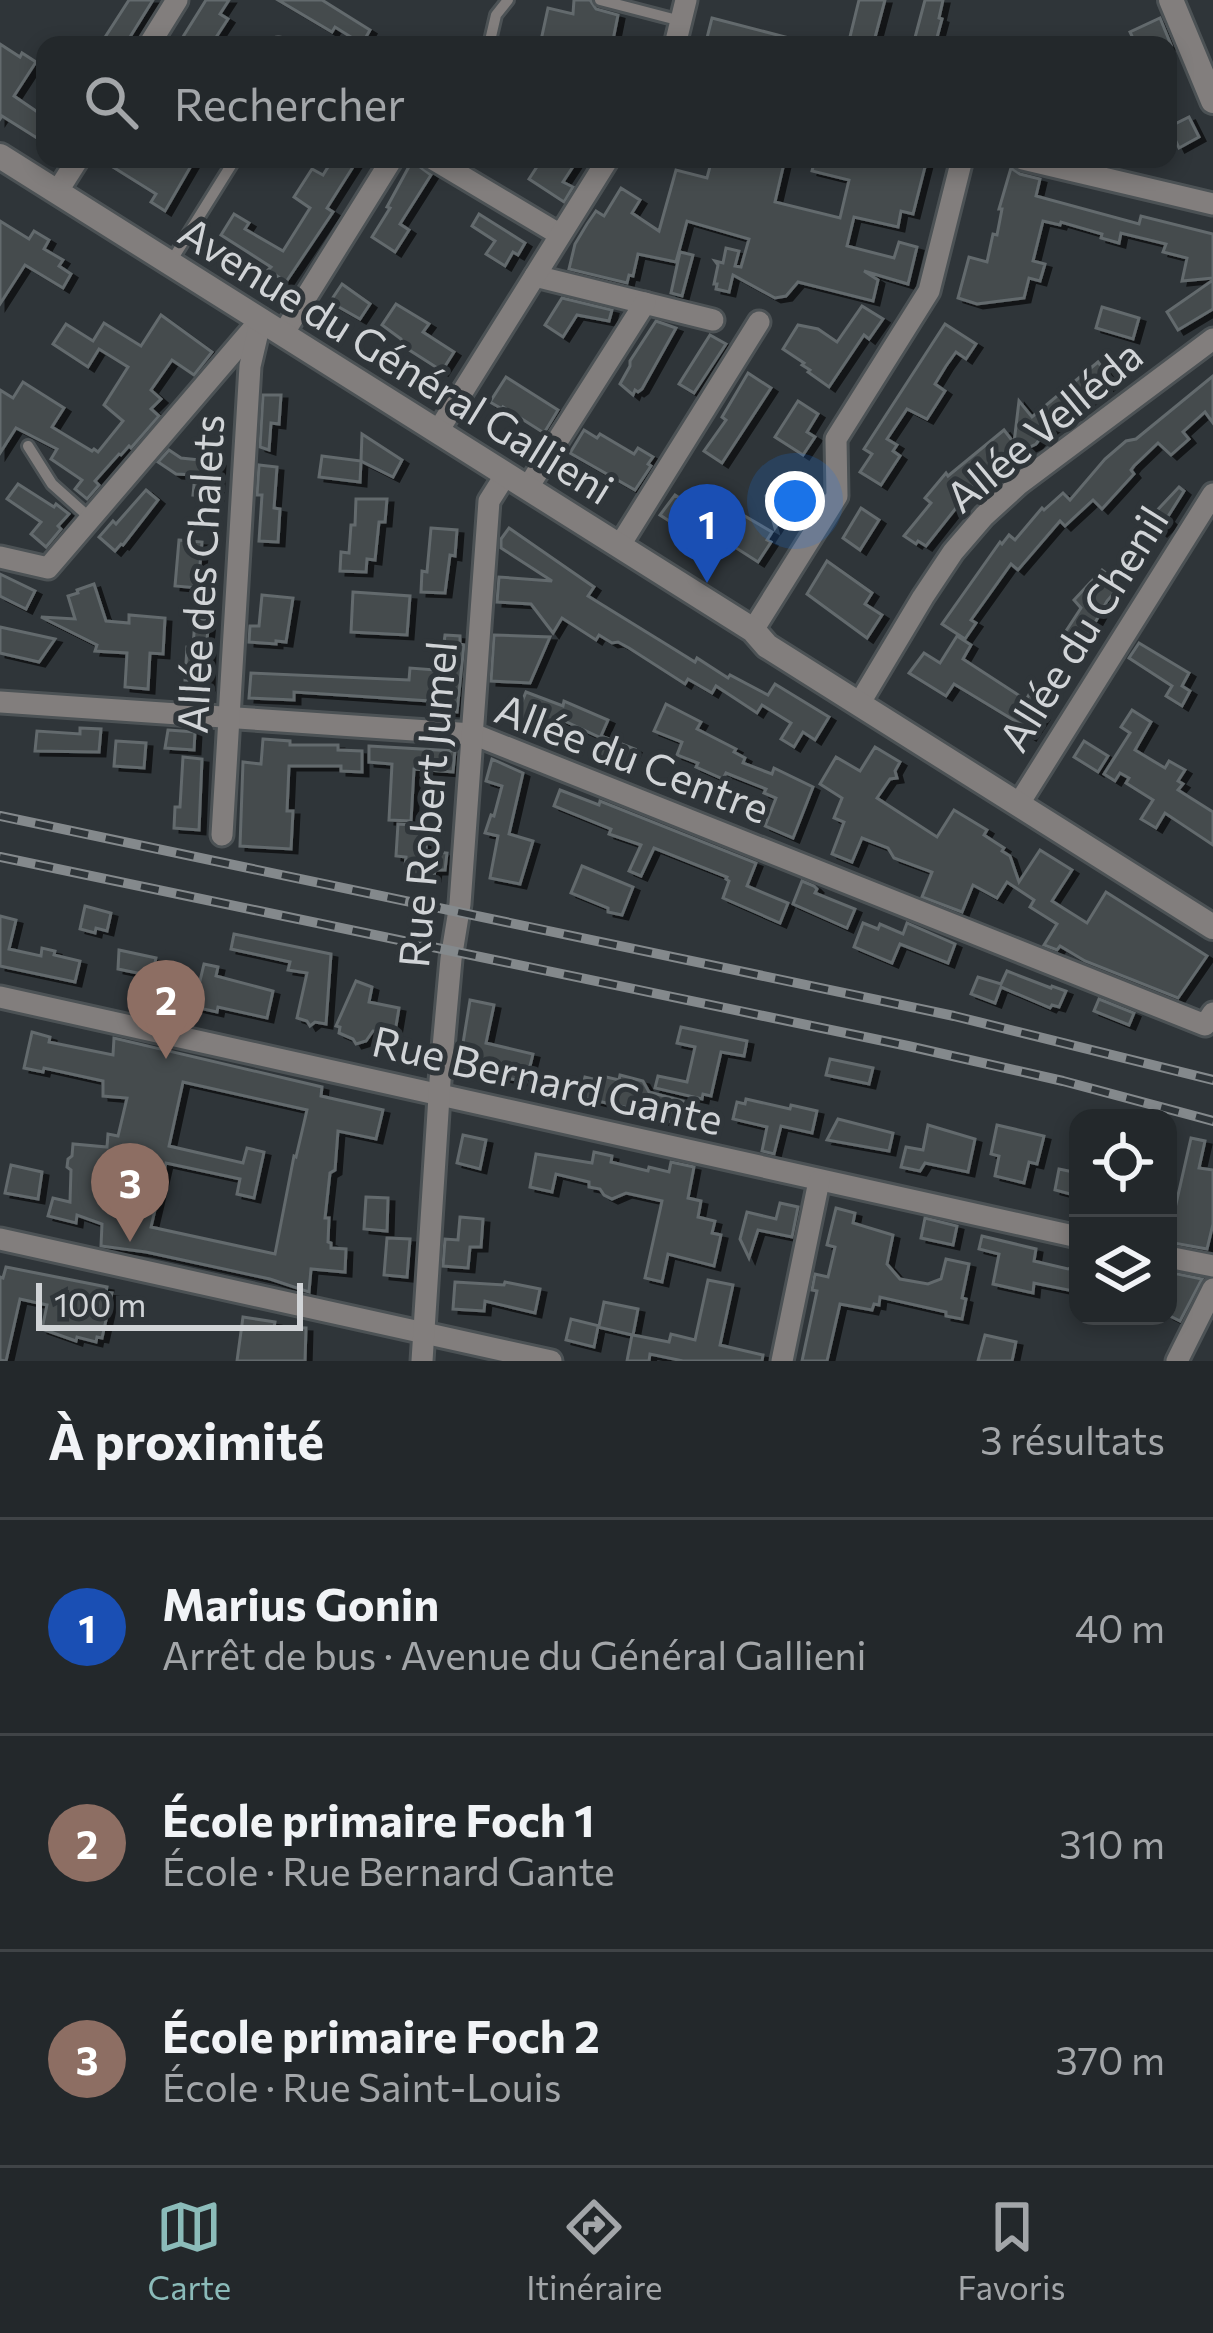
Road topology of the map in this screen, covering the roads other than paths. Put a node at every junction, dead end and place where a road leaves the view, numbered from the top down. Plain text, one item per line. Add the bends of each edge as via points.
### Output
1 (177, 0) edge
2 (508, 0) edge
3 (599, 0) edge
4 (1172, 0) edge
5 (683, 10) edge
6 (155, 36) edge
7 (491, 36) edge
8 (1213, 101) edge
9 (0, 156) edge
10 (72, 168) edge
11 (229, 168) edge
12 (386, 168) edge
13 (448, 168) edge
14 (602, 168) edge
15 (960, 168) edge
16 (1061, 168) edge
17 (57, 192) junction
18 (1213, 204) edge
19 (561, 233) junction
20 (170, 263) junction
21 (535, 276) junction
22 (645, 303) junction
23 (261, 320) junction
24 (713, 320) dead end
25 (759, 322) dead end
26 (283, 334) junction
27 (1213, 339) edge
28 (438, 431) junction
29 (28, 446) dead end
30 (517, 480) junction
31 (1213, 494) edge
32 (90, 518) junction
33 (620, 545) junction
34 (0, 557) edge
35 (753, 630) junction
36 (862, 699) junction
37 (0, 702) edge
38 (229, 716) junction
39 (473, 734) junction
40 (1021, 800) junction
41 (222, 835) dead end
42 (1213, 915) edge
43 (1213, 927) edge
44 (0, 997) edge
45 (1204, 1028) edge
46 (440, 1095) junction
47 (819, 1180) junction
48 (1069, 1235) edge
49 (0, 1239) edge
50 (1177, 1259) edge
51 (1213, 1266) edge
52 (1213, 1289) edge
53 (424, 1333) junction
54 (422, 1361) edge
55 (551, 1361) edge
56 (782, 1361) edge
57 (1177, 1361) edge

1 - 6 street
2 - 7 lane
3 - 5 lane
4 - 8 street
9 - 17 street, Avenue du Général Gallieni
10 - 17 street
11 - 20 lane
12 - 26 street
13 - 19 street
14 - 19 street
15 - 35 street via 928,291 836,440 837,496
16 - 18 street
17 - 20 street, Avenue du Général Gallieni
19 - 21 street
20 - 23 street, Avenue du Général Gallieni
21 - 22 street
21 - 28 street
22 - 24 street
22 - 30 street, Rue Robert Jumel
23 - 26 street, Avenue du Général Gallieni
23 - 32 street
23 - 38 street, Allée des Chalets via 250,366
25 - 33 street
26 - 28 street, Avenue du Général Gallieni
27 - 36 street, Allée Velléda via 984,516
28 - 30 street, Avenue du Général Gallieni
29 - 32 lane via 52,484
30 - 33 street, Avenue du Général Gallieni
30 - 39 street, Rue Robert Jumel via 489,501
31 - 40 street, Allée du Chenil
32 - 34 street via 48,568
33 - 35 street, Avenue du Général Gallieni
35 - 36 street, Avenue du Général Gallieni via 779,638
36 - 40 street, Avenue du Général Gallieni
37 - 38 street, Allée du Centre
38 - 39 street, Allée du Centre
38 - 41 street, Allée des Chalets
39 - 45 street, Allée du Centre
39 - 46 street, Rue Robert Jumel
40 - 42 street, Avenue du Général Gallieni
40 - 43 street, Avenue du Général Gallieni
44 - 46 street, Rue Bernard Gante
46 - 47 street, Rue Bernard Gante
46 - 53 street, Rue Robert Jumel
47 - 48 street, Rue Bernard Gante
47 - 56 street
49 - 53 street
50 - 51 street
52 - 57 street
53 - 54 street, Rue Robert Jumel
53 - 55 street

